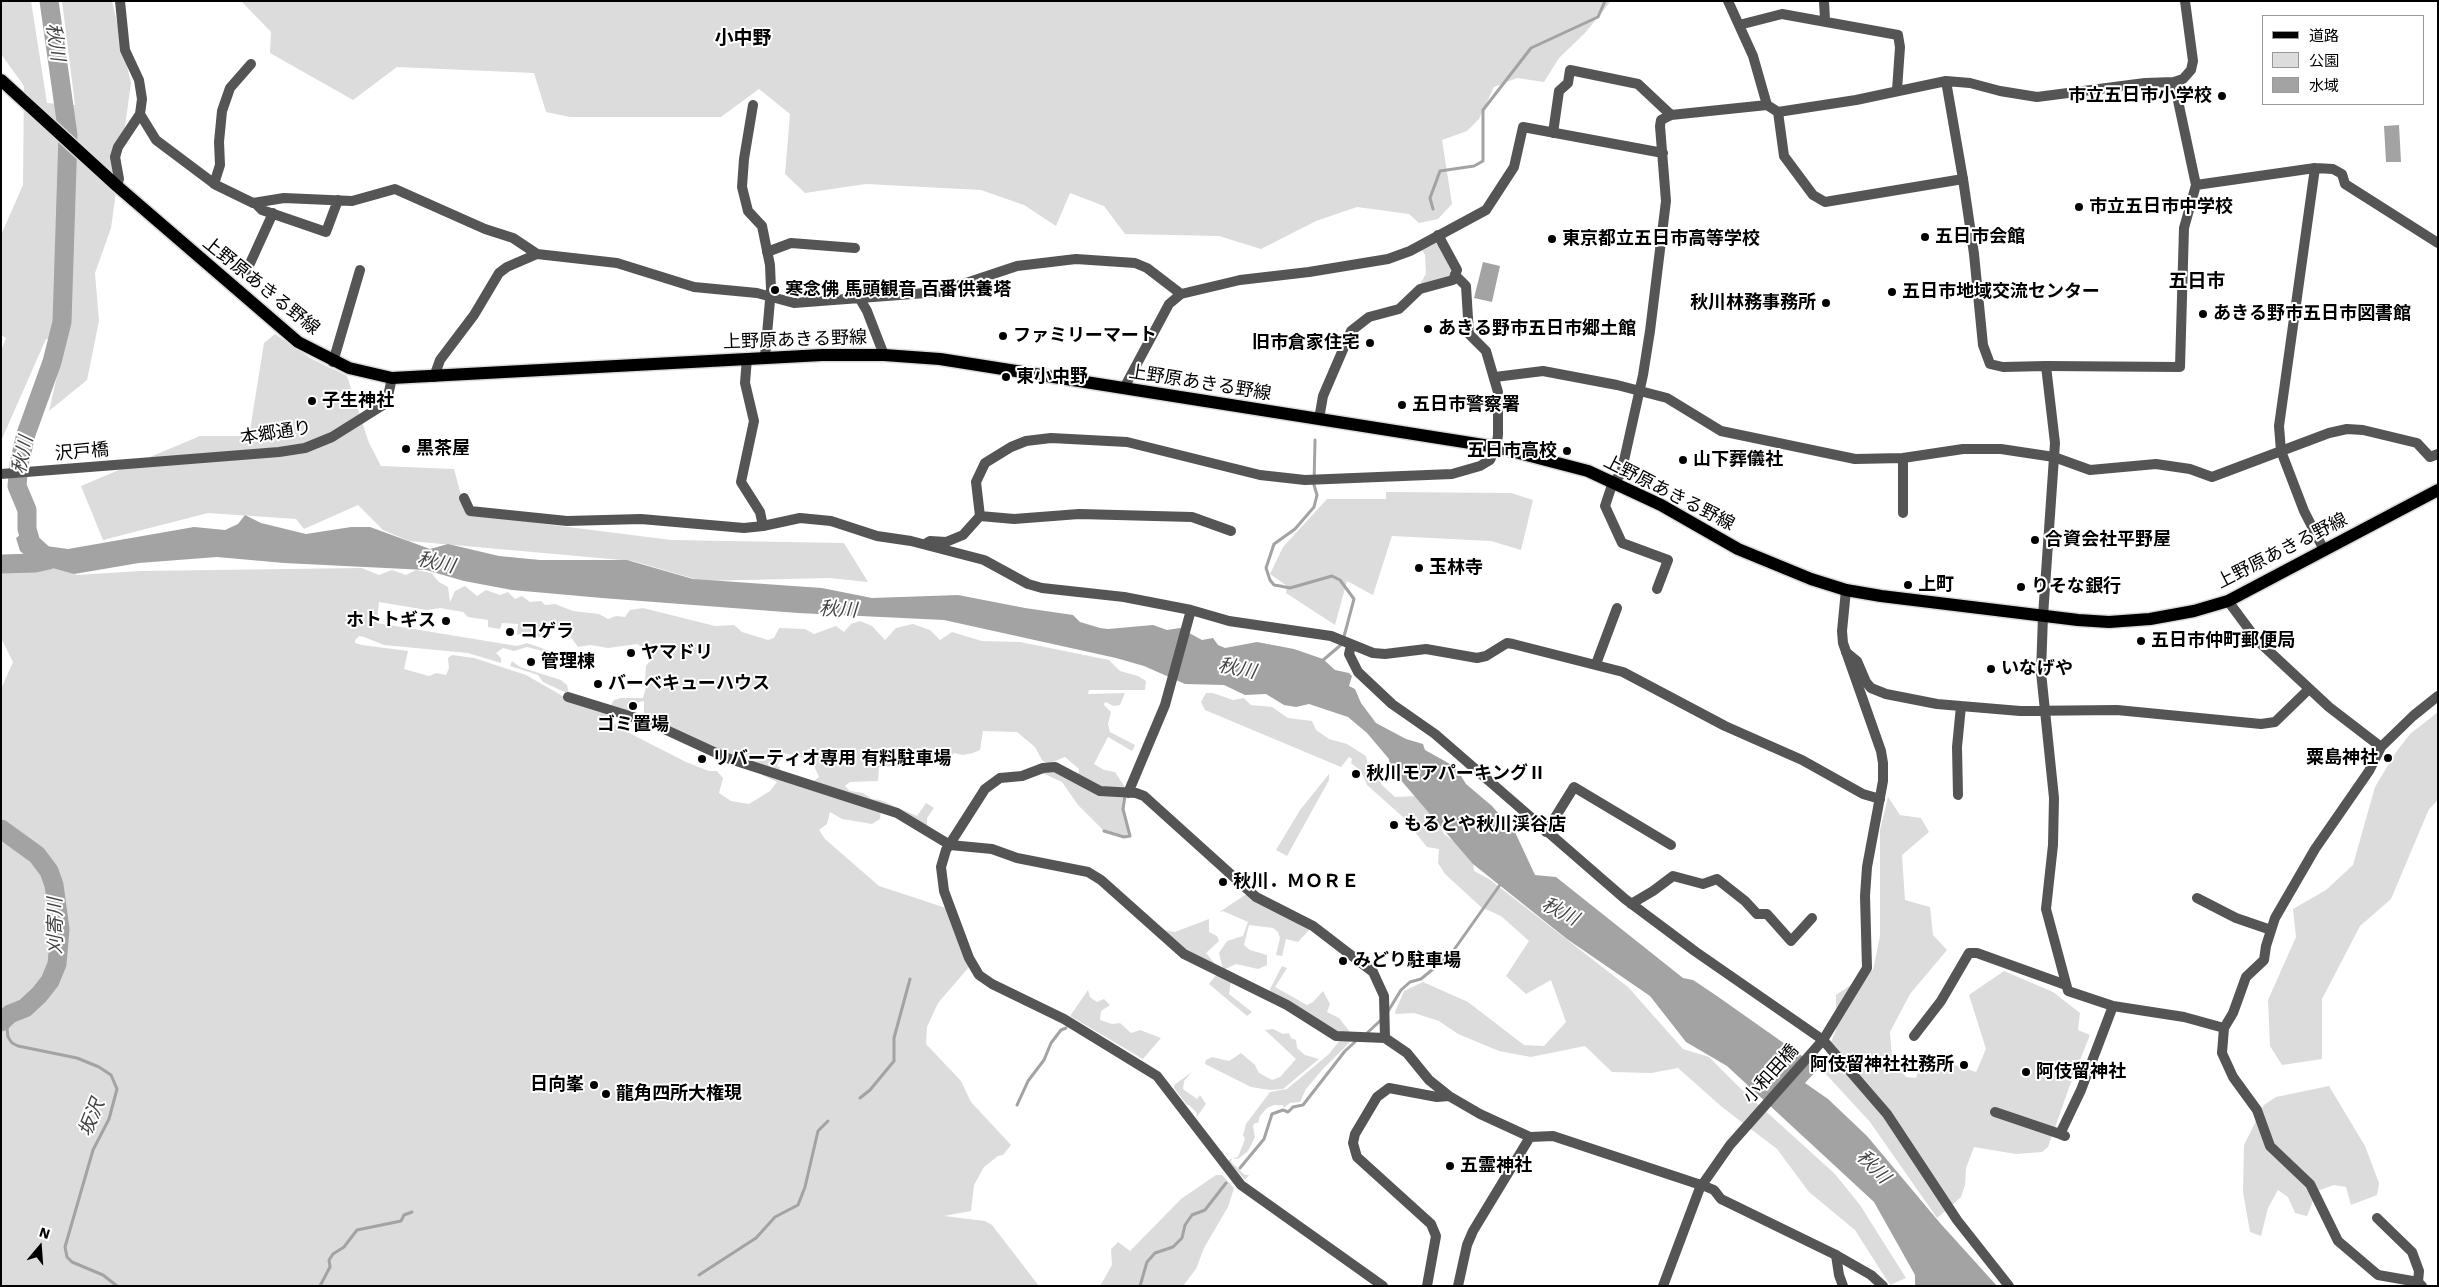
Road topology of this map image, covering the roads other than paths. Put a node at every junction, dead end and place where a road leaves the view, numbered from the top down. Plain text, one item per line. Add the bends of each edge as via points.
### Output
1 (120, 1) edge
2 (1728, 1) edge
3 (1824, 1) edge
4 (2185, 1) edge
5 (1825, 20) junction
6 (1739, 25) junction
7 (251, 64) dead end
8 (1, 80) edge
9 (1946, 82) junction
10 (2174, 82) junction
11 (1897, 90) junction
12 (753, 105) dead end
13 (1767, 105) junction
14 (1778, 112) junction
15 (140, 114) junction
16 (1671, 115) junction
17 (1553, 132) junction
18 (1663, 153) junction
19 (2315, 168) junction
20 (1962, 179) junction
21 (214, 184) junction
22 (2196, 185) junction
23 (117, 186) junction
24 (338, 200) junction
25 (255, 203) junction
26 (273, 213) junction
27 (1438, 235) junction
28 (2438, 243) edge
29 (855, 248) dead end
30 (767, 252) junction
31 (538, 254) junction
32 (247, 270) dead end
33 (360, 270) dead end
34 (1455, 275) junction
35 (1181, 294) junction
36 (770, 296) junction
37 (860, 299) junction
38 (884, 355) junction
39 (765, 357) junction
40 (747, 358) junction
41 (333, 362) junction
42 (2046, 366) junction
43 (434, 377) junction
44 (1495, 377) junction
45 (392, 378) junction
46 (1124, 388) junction
47 (1639, 391) junction
48 (1320, 420) junction
49 (1496, 447) junction
50 (2281, 451) junction
51 (2438, 454) edge
52 (2054, 457) junction
53 (1903, 458) junction
54 (165, 461) joint
55 (1, 474) edge
56 (1612, 482) junction
57 (2438, 490) edge
58 (464, 498) dead end
59 (1902, 513) dead end
60 (980, 516) junction
61 (764, 526) junction
62 (1231, 531) dead end
63 (924, 545) junction
64 (2324, 550) junction
65 (1657, 589) dead end
66 (1846, 590) junction
67 (2228, 601) junction
68 (1617, 608) dead end
69 (1190, 613) junction
70 (2044, 616) junction
71 (1350, 644) junction
72 (1846, 652) junction
73 (1596, 664) junction
74 (2309, 689) junction
75 (568, 696) dead end
76 (2438, 696) edge
77 (1961, 706) junction
78 (2045, 711) junction
79 (2381, 747) junction
80 (1128, 793) junction
81 (1958, 795) dead end
82 (1880, 799) junction
83 (1546, 832) junction
84 (950, 845) junction
85 (1671, 845) dead end
86 (2197, 898) dead end
87 (1632, 904) junction
88 (1812, 918) dead end
89 (2271, 930) junction
90 (2066, 985) junction
91 (2113, 1006) junction
92 (2224, 1028) junction
93 (1914, 1036) dead end
94 (1385, 1038) junction
95 (1821, 1042) junction
96 (1450, 1096) junction
97 (1995, 1112) dead end
98 (1530, 1137) junction
99 (2377, 1218) dead end
100 (1836, 1255) junction
101 (2420, 1284) edge
102 (1383, 1286) edge
103 (1427, 1286) edge
104 (1458, 1286) edge
105 (1662, 1286) edge
106 (1843, 1286) edge
107 (1883, 1286) edge
108 (2009, 1286) edge

1 - 15 street via 125,50 141,87
2 - 6 street
3 - 5 street
4 - 10 street via 2194,61 2183,79
5 - 6 street via 1782,14
5 - 11 street via 1898,35
6 - 13 street via 1753,56
7 - 21 street via 230,88 222,112 220,165
8 - 23 main road, 上野原あきる野線
9 - 10 street via 1970,83 2037,97
9 - 11 street
9 - 20 street
10 - 22 street
11 - 14 street
12 - 30 street via 742,187 748,211 762,226
13 - 14 street
13 - 16 street
14 - 20 street via 1784,156 1813,195 1825,202
15 - 21 street via 156,140
15 - 23 street via 118,147
16 - 17 street via 1638,84 1570,70 1568,83 1559,91
16 - 18 street via 1662,120 1660,126
17 - 18 street
17 - 27 street via 1523,127 1514,167 1494,201 1486,210
18 - 47 street via 1666,201
19 - 22 street
19 - 28 street via 2333,169 2342,174 2345,184
19 - 50 street via 2279,426
20 - 42 street via 1983,345 1990,364
21 - 25 street
22 - 42 street via 2184,228 2180,367
23 - 41 main road, 上野原あきる野線 via 275,324
24 - 25 street via 284,198
24 - 26 street via 326,232
24 - 31 street via 365,199 395,189 513,238
25 - 26 street via 262,210
26 - 32 street
27 - 34 street via 1454,261
27 - 35 street via 1388,259 1240,280
29 - 30 street via 791,243
30 - 36 street
31 - 36 street via 617,263 694,287
31 - 43 street via 499,273 474,315 440,360
33 - 41 street
34 - 44 street via 1466,286 1469,334 1486,351
34 - 48 street via 1447,283 1420,289 1399,309 1369,316 1351,331 1323,396
35 - 37 street via 1147,268 1135,263 1076,259 1017,266 939,292
35 - 46 street via 1169,304
36 - 37 street via 794,302
36 - 39 street
37 - 38 street
38 - 39 main road, 上野原あきる野線
38 - 46 main road, 上野原あきる野線 via 940,360
39 - 40 main road, 上野原あきる野線
40 - 43 main road, 上野原あきる野線
40 - 61 street via 744,384 754,421 742,482 760,512
41 - 45 main road, 上野原あきる野線
42 - 52 street
43 - 45 main road, 上野原あきる野線
44 - 47 street via 1543,371
44 - 49 street via 1498,392
45 - 54 street, 本郷通り via 383,405 319,444 279,452
46 - 48 main road, 上野原あきる野線
47 - 53 street via 1666,398 1722,430 1855,459
47 - 56 street via 1621,474
48 - 49 main road, 上野原あきる野線
49 - 56 main road, 上野原あきる野線 via 1580,469
49 - 60 street via 1486,463 1452,474 1307,480 1260,475 1127,442 1051,438 1018,444 985,463 976,482
50 - 51 street via 2346,429 2417,443 2430,457
50 - 52 street via 2212,477 2190,469 2156,464 2090,470
50 - 64 street
52 - 53 street via 2001,449 1963,449
52 - 70 street
53 - 59 street
54 - 55 street, 沢戸橋
56 - 65 street via 1605,506 1622,544 1668,560
56 - 66 main road, 上野原あきる野線 via 1661,505 1738,549
57 - 64 main road, 上野原あきる野線
58 - 61 street via 470,511 497,515 566,521 641,518 721,527
60 - 62 street via 1028,519 1079,514 1192,517
60 - 63 street via 963,536 946,542 930,541
61 - 63 street via 800,518 832,521 878,536
63 - 69 street via 984,560 1042,588 1124,597
64 - 67 main road, 上野原あきる野線
66 - 70 main road, 上野原あきる野線
66 - 72 street, 小和田橋 via 1842,631
67 - 70 main road, 上野原あきる野線 via 2194,611 2131,621
67 - 74 street via 2257,640
68 - 73 street
69 - 71 street via 1339,638
69 - 80 street via 1158,724
70 - 78 street via 2041,672
71 - 73 street via 1373,653 1426,650 1477,658 1507,643
71 - 83 street via 1352,663 1372,688 1435,734
72 - 77 street via 1857,661 1871,688 1886,694
72 - 82 street, 小和田橋 via 1882,751
73 - 82 street via 1623,672 1725,726 1802,760 1863,794
74 - 78 street via 2275,722 2261,724 2117,710
74 - 79 street
75 - 84 street via 649,722 727,758 896,813
76 - 79 street
77 - 78 street
77 - 81 street via 1957,747
78 - 90 street via 2054,798 2046,909
79 - 89 street via 2369,771 2315,849
80 - 84 street via 1096,789 1055,767 1000,778 985,789
80 - 94 street via 1144,796 1256,897 1313,926 1374,972 1384,996
82 - 95 street, 小和田橋 via 1867,867 1867,968
83 - 85 street via 1574,787
83 - 87 street
84 - 94 street via 992,849 1017,858 1088,872 1102,880 1184,954 1287,1005 1336,1036
84 - 102 street via 941,867 942,885 979,975 1064,1019 1157,1076 1241,1185
86 - 89 street via 2236,918
87 - 88 street via 1673,876 1703,884 1717,879 1756,914 1767,914 1791,941
87 - 95 street
89 - 92 street via 2264,960 2246,977
90 - 91 street via 2068,991
90 - 93 street via 1977,953 1969,953 1941,1001
91 - 92 street
91 - 97 street via 2063,1135
92 - 101 street via 2222,1053 2233,1077 2257,1110 2270,1146 2310,1184 2338,1241 2378,1275
94 - 96 street via 1406,1053 1429,1080
95 - 100 street, 小和田橋 via 1747,1126 1702,1185 1714,1190 1722,1199
95 - 108 street via 1887,1114 1957,1220
96 - 98 street
96 - 103 street via 1437,1097 1389,1088 1377,1097 1355,1134 1353,1144 1357,1157 1431,1224 1436,1236
98 - 104 street via 1473,1231
98 - 105 street via 1552,1136 1701,1185
99 - 101 street via 2412,1252
100 - 106 street
100 - 107 street via 1871,1274

